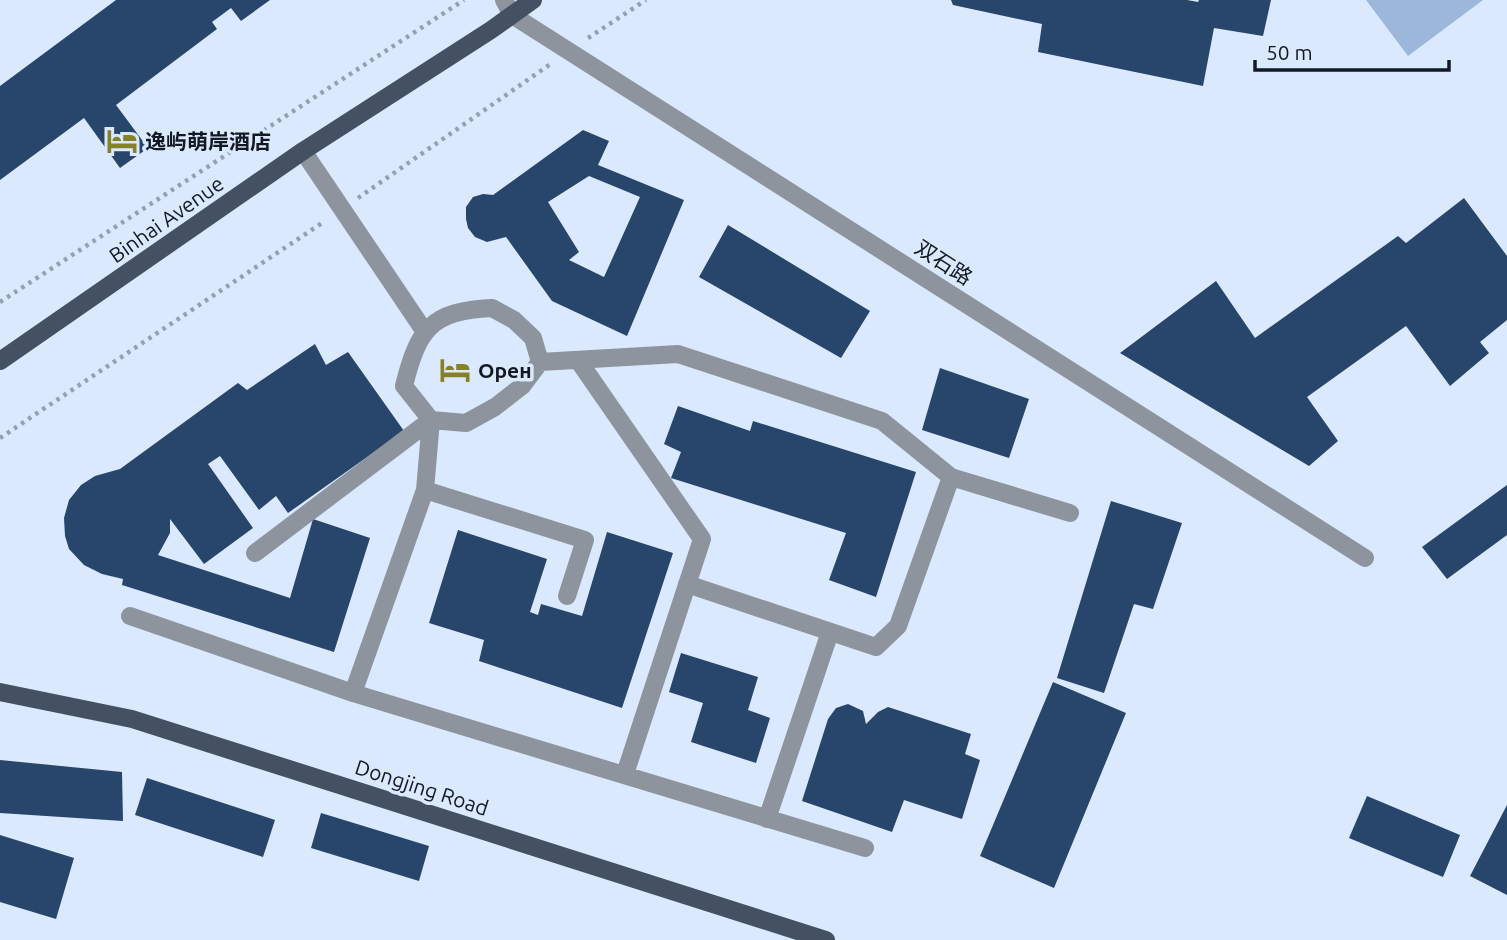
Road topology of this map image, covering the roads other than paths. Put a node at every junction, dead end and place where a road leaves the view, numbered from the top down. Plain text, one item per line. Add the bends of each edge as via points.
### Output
1 (533, 0) edge
2 (508, 8) edge
3 (303, 151) junction
4 (425, 332) junction
5 (579, 360) junction
6 (0, 361) edge
7 (540, 362) junction
8 (431, 420) junction
9 (951, 477) junction
10 (425, 489) junction
11 (1070, 513) dead end
12 (255, 553) dead end
13 (1365, 558) dead end
14 (687, 584) junction
15 (567, 596) dead end
16 (130, 616) dead end
17 (830, 632) junction
18 (0, 692) edge
19 (353, 693) junction
20 (625, 774) junction
21 (767, 819) junction
22 (865, 848) dead end
23 (826, 940) edge

1 - 2 main road, Binhai Avenue
2 - 3 main road, Binhai Avenue
2 - 13 street, 双石路
3 - 4 street
3 - 6 main road, Binhai Avenue
4 - 7 street via 442,318 492,309 514,320 533,338
4 - 8 street via 412,353 404,386
5 - 7 street
5 - 9 street via 678,354 882,421
5 - 14 street via 702,539
7 - 8 street via 522,386 466,423
8 - 10 street
8 - 12 street
9 - 11 street
9 - 17 street via 898,626 876,647
10 - 15 street via 585,540
10 - 19 street
14 - 17 street
14 - 20 street
16 - 19 street
17 - 21 street
18 - 23 main road, Dongjing Road via 132,719
19 - 20 street
20 - 21 street
21 - 22 street

